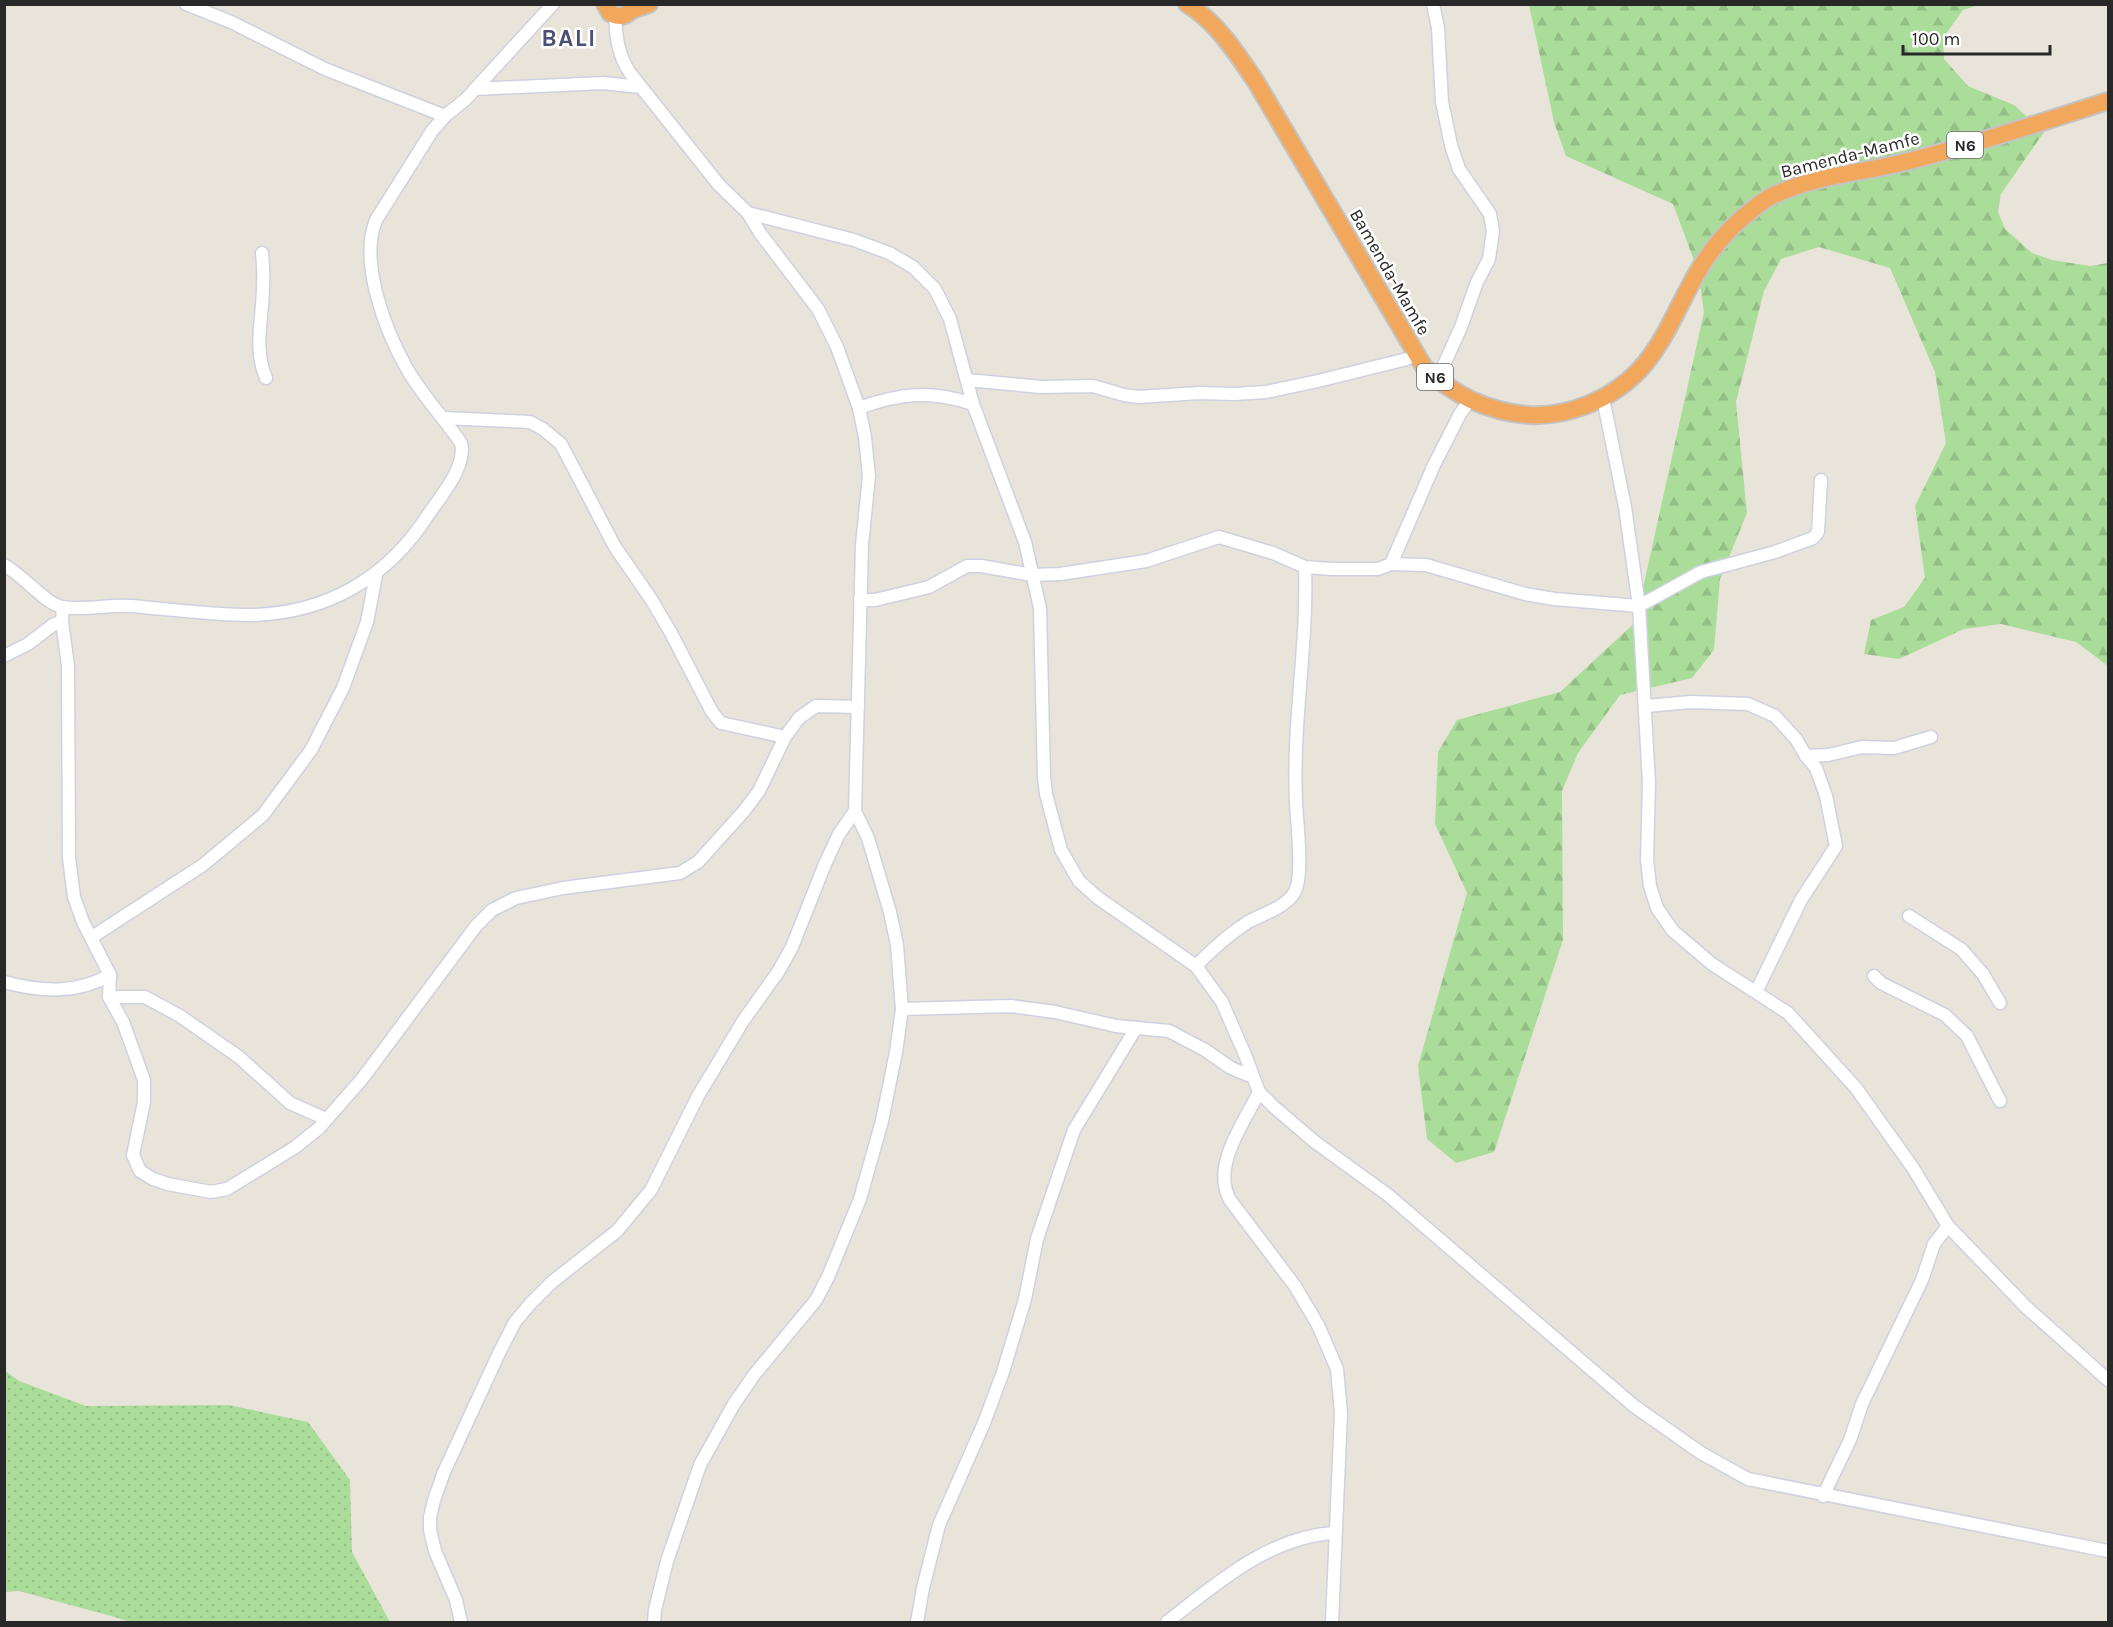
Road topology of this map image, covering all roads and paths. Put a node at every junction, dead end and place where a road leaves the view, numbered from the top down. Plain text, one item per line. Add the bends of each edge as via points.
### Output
1 (186, 4) edge
2 (553, 4) edge
3 (649, 4) edge
4 (1186, 4) edge
5 (1433, 4) edge
6 (633, 7) edge
7 (610, 10) edge
8 (640, 87) junction
9 (475, 89) junction
10 (2109, 101) edge
11 (445, 116) junction
12 (748, 213) junction
13 (262, 254) dead end
14 (1415, 355) junction
15 (266, 378) dead end
16 (967, 380) junction
17 (1437, 380) junction
18 (1604, 398) junction
19 (1470, 400) junction
20 (973, 405) junction
21 (859, 408) junction
22 (443, 418) junction
23 (1821, 480) dead end
24 (1391, 564) junction
25 (4, 565) edge
26 (1305, 567) junction
27 (376, 575) junction
28 (1032, 575) junction
29 (861, 600) junction
30 (1639, 606) junction
31 (63, 608) junction
32 (62, 622) junction
33 (4, 656) edge
34 (1646, 706) junction
35 (858, 707) junction
36 (1931, 736) dead end
37 (784, 737) junction
38 (1806, 756) junction
39 (855, 811) junction
40 (1909, 916) dead end
41 (92, 937) junction
42 (1196, 966) junction
43 (110, 975) junction
44 (1874, 976) dead end
45 (4, 982) edge
46 (1756, 992) junction
47 (109, 997) junction
48 (2000, 1003) dead end
49 (902, 1009) junction
50 (1136, 1028) junction
51 (1253, 1077) junction
52 (1259, 1092) junction
53 (2000, 1101) dead end
54 (326, 1119) junction
55 (1948, 1226) junction
56 (2109, 1380) edge
57 (1823, 1496) junction
58 (1335, 1533) junction
59 (2109, 1551) edge
60 (461, 1623) edge
61 (654, 1623) edge
62 (917, 1623) edge
63 (1167, 1623) edge
64 (1332, 1623) edge

1 - 11 street via 325,69
2 - 9 street
3 - 6 highway
4 - 14 highway, Bamenda-Mamfe / N6 via 1213,25 1256,82
5 - 17 street via 1442,102 1451,145 1459,169 1490,213 1493,231 1489,259
6 - 7 highway via 627,14
7 - 8 street via 617,46
8 - 9 street via 603,83
8 - 12 street via 719,185
9 - 11 street
10 - 18 highway, Bamenda-Mamfe / N6 via 1908,162 1818,180 1764,200 1716,246 1654,352 1621,387
11 - 22 street via 376,220 369,257 377,296 392,337 408,369
12 - 16 street via 854,240 914,267 935,289 945,309
12 - 21 street via 818,309 837,346
13 - 15 street via 260,363
14 - 16 street via 1318,381 1234,394 1139,397 1093,386 1041,387
14 - 17 highway, Bamenda-Mamfe / N6
16 - 20 street
17 - 19 highway, Bamenda-Mamfe / N6
18 - 19 highway, Bamenda-Mamfe / N6 via 1576,409 1536,415 1513,413
18 - 30 street
19 - 24 street via 1434,465
20 - 21 street via 925,394 893,396
20 - 28 street via 1018,521
21 - 29 street via 868,476
22 - 27 street via 461,443 462,459 424,522
22 - 37 street via 530,422 561,444 615,547 671,633 712,712 721,723
23 - 30 street via 1818,532 1813,538 1701,572
24 - 26 street via 1378,569
24 - 30 street via 1426,565 1554,599
25 - 31 street
26 - 28 street via 1219,537 1146,561
26 - 42 street via 1295,791 1297,885 1285,903 1218,943
27 - 31 street via 323,603 271,613 208,613 121,605
27 - 41 street via 367,622 343,688 311,750 263,815 202,865
28 - 29 street via 967,566 929,587
28 - 42 street via 1040,608 1044,777 1061,850 1079,881 1098,898
29 - 35 street
30 - 34 street
31 - 32 street
32 - 33 street
32 - 41 street via 68,666 69,858 74,897
34 - 38 street via 1691,702 1748,704 1775,716
34 - 46 street via 1647,860 1656,908 1673,931 1712,964
35 - 37 street via 816,706 799,718
35 - 39 street
36 - 38 street via 1894,748 1862,747
37 - 54 street via 759,791 744,811 698,862 680,873 563,888 516,898 492,910
38 - 46 street via 1816,768 1826,796 1836,846 1801,900
39 - 49 street via 868,838 890,912
39 - 60 street via 825,864 792,947 698,1096 651,1190 617,1231 530,1304 500,1351 444,1472 430,1517 435,1551 452,1589
40 - 48 street via 1961,950 1983,974
41 - 43 street
42 - 51 street via 1222,1002
43 - 45 street via 71,990
43 - 47 street
44 - 53 street via 1945,1015 1967,1036
46 - 55 street via 1788,1013 1856,1088 1913,1168
47 - 54 street via 145,997 180,1016 239,1057 291,1103
47 - 54 street via 123,1022 144,1080 144,1102 133,1155 140,1171 153,1179 193,1190 227,1189 294,1148
49 - 50 street via 1011,1006
49 - 61 street via 882,1120 860,1199 816,1300 754,1375 721,1424 700,1465 666,1561
50 - 51 street via 1169,1031
50 - 62 street via 1074,1130 1037,1239 1025,1299 1003,1372 939,1525
51 - 52 street
52 - 57 street via 1315,1142 1397,1203 1634,1406 1701,1453 1748,1479
52 - 58 street via 1228,1156 1224,1189 1295,1286 1337,1369 1341,1413
55 - 56 street via 2026,1307
55 - 57 street via 1934,1244 1922,1280
57 - 59 street
58 - 63 street via 1300,1539 1265,1553
58 - 64 street

